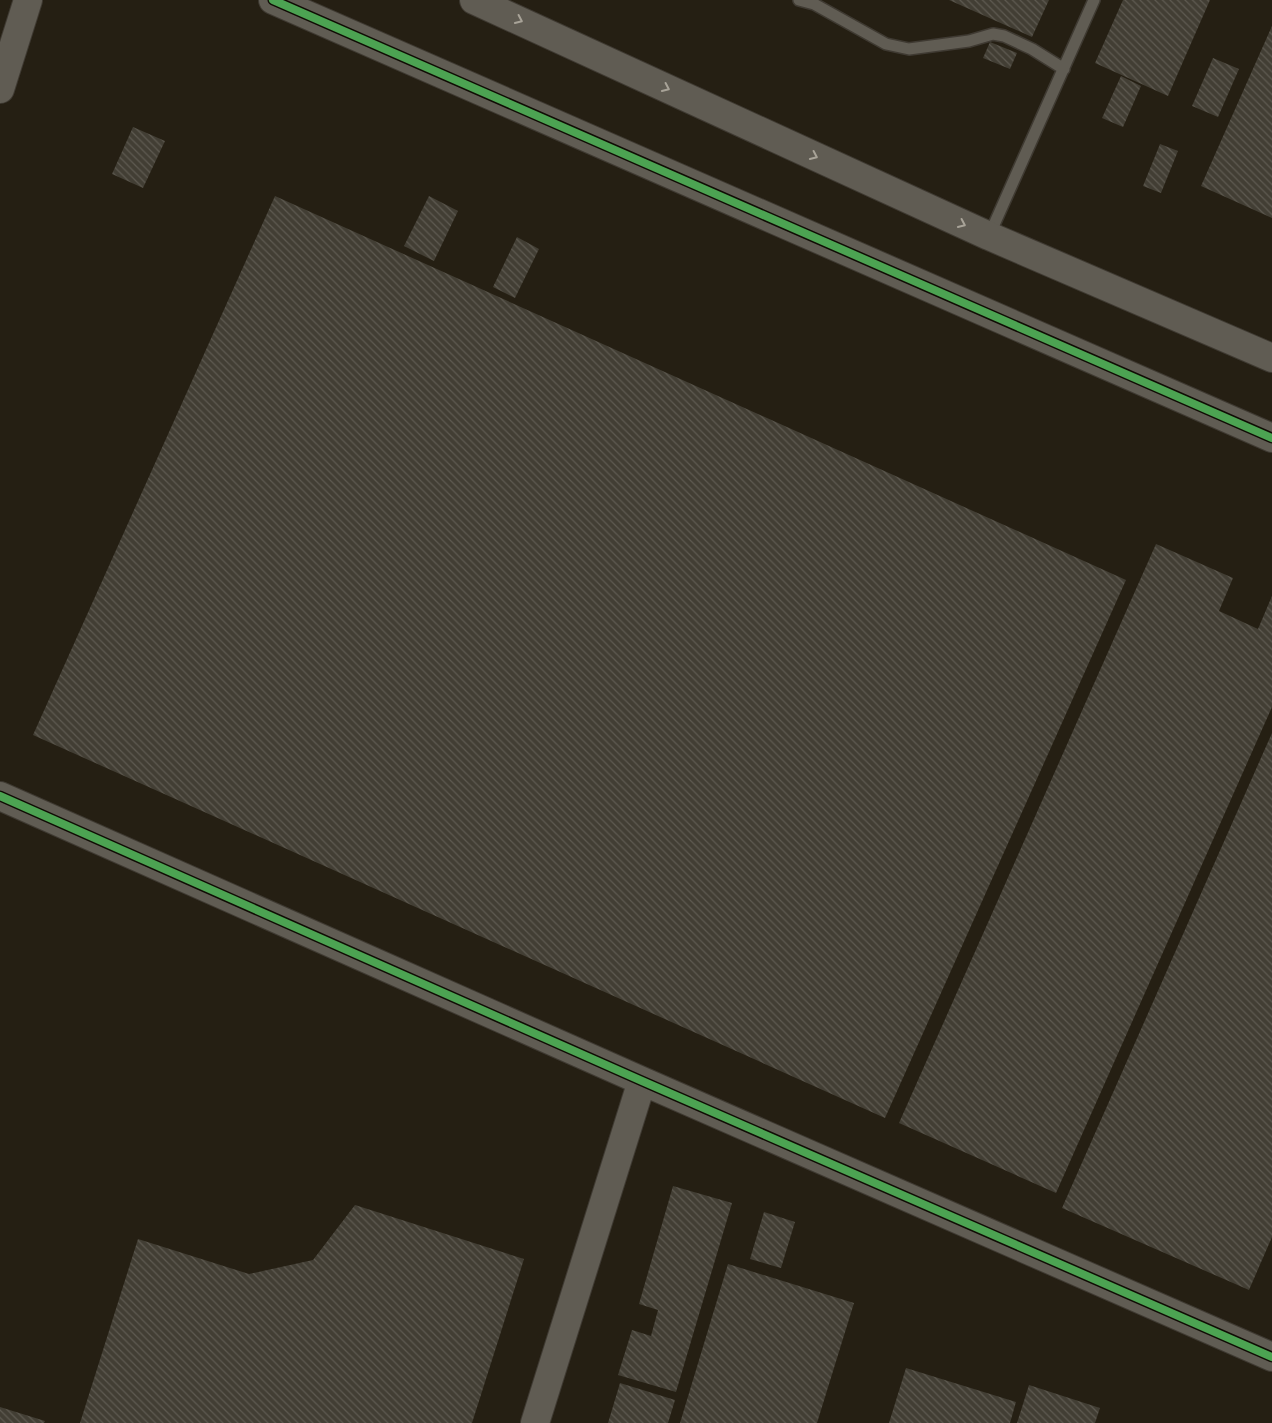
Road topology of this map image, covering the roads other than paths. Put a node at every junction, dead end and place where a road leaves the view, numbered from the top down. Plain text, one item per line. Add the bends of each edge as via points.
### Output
1 (28, 0) edge
2 (273, 0) edge
3 (474, 0) edge
4 (799, 0) edge
5 (1094, 0) edge
6 (1064, 69) junction
7 (0, 89) edge
8 (989, 236) junction
9 (1272, 358) edge
10 (1272, 438) edge
11 (0, 796) edge
12 (642, 1081) junction
13 (1272, 1357) edge
14 (536, 1423) edge

1 - 7 street
2 - 10 street
3 -> 8 street
4 - 6 lane via 814,4 886,44 909,49 969,41 993,34 1032,49
5 - 6 lane
6 - 8 lane
8 - 9 street
11 - 12 street
12 - 13 street
12 - 14 street

